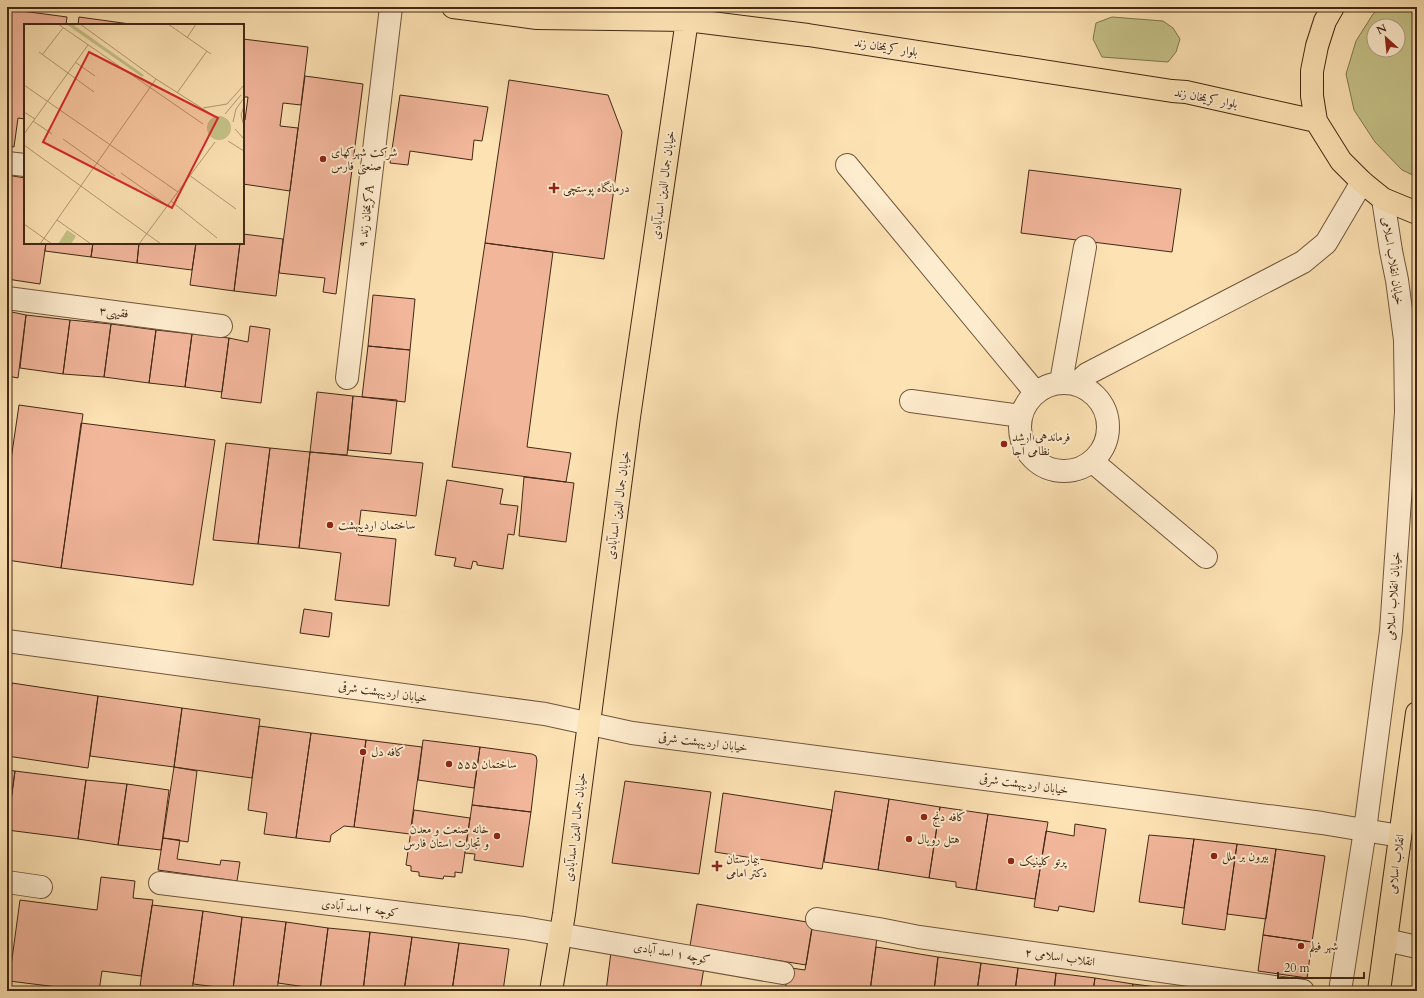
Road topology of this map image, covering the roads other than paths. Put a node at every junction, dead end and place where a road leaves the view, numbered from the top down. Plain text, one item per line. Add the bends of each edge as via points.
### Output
1 (391, 7) edge
2 (453, 7) edge
3 (1333, 7) edge
4 (580, 11) edge
5 (689, 14) edge
6 (1316, 121) junction
7 (7, 162) edge
8 (24, 165) edge
9 (847, 165) dead end
10 (1362, 182) junction
11 (1384, 199) junction
12 (1417, 213) edge
13 (1085, 246) dead end
14 (7, 298) edge
15 (221, 326) dead end
16 (347, 378) dead end
17 (1069, 383) junction
18 (1036, 393) junction
19 (910, 401) dead end
20 (1021, 416) junction
21 (1093, 462) junction
22 (1206, 557) dead end
23 (7, 641) edge
24 (1417, 713) edge
25 (589, 723) junction
26 (1365, 830) junction
27 (1400, 836) junction
28 (7, 882) edge
29 (160, 883) dead end
30 (41, 887) dead end
31 (817, 919) dead end
32 (561, 934) junction
33 (1386, 940) junction
34 (1417, 947) edge
35 (783, 973) dead end
36 (551, 991) edge
37 (1303, 991) edge
38 (1340, 991) edge
39 (1379, 991) edge

1 - 16 street, کریمخان زند ۹A
2 - 4 main road, بلوار کریمخان زند via 537,18
3 - 6 main road via 1325,21 1312,71
4 - 5 main road, بلوار کریمخان زند
5 - 6 main road, بلوار کریمخان زند via 808,35 1186,92
5 - 25 main road, خیابان جمال الدین اسدآبادی via 629,417
6 - 10 main road via 1341,161
7 - 8 street
9 - 18 street
10 - 11 main road
10 - 17 street via 1326,243 1303,262
11 - 12 main road
11 - 26 street, خیابان انقلاب اسلامی via 1405,340 1406,412 1391,631
13 - 17 street
14 - 15 street, فقیهی۳
17 - 18 street via 1048,385
17 - 21 street via 1088,389 1099,398 1106,410 1108,438
18 - 20 street via 1026,403
19 - 20 street
20 - 21 street via 1023,444 1030,456 1040,465 1067,472
21 - 22 street
23 - 25 street, خیابان اردیبهشت شرقی via 545,714
24 - 27 main road, انقلاب اسلامی
25 - 26 street, خیابان اردیبهشت شرقی via 632,733
25 - 32 main road, خیابان جمال الدین اسدآبادی
26 - 27 street, خیابان اردیبهشت شرقی
26 - 38 street, خیابان انقلاب اسلامی
27 - 33 main road, انقلاب اسلامی
28 - 30 street
29 - 32 street, کوچه ۲ اسد آبادی
31 - 37 street, ۲ انقلاب اسلامی via 919,937
32 - 35 street, کوچه ۱ اسد آبادی
32 - 36 main road, خیابان جمال الدین اسدآبادی
33 - 34 street
33 - 39 main road, انقلاب اسلامی

